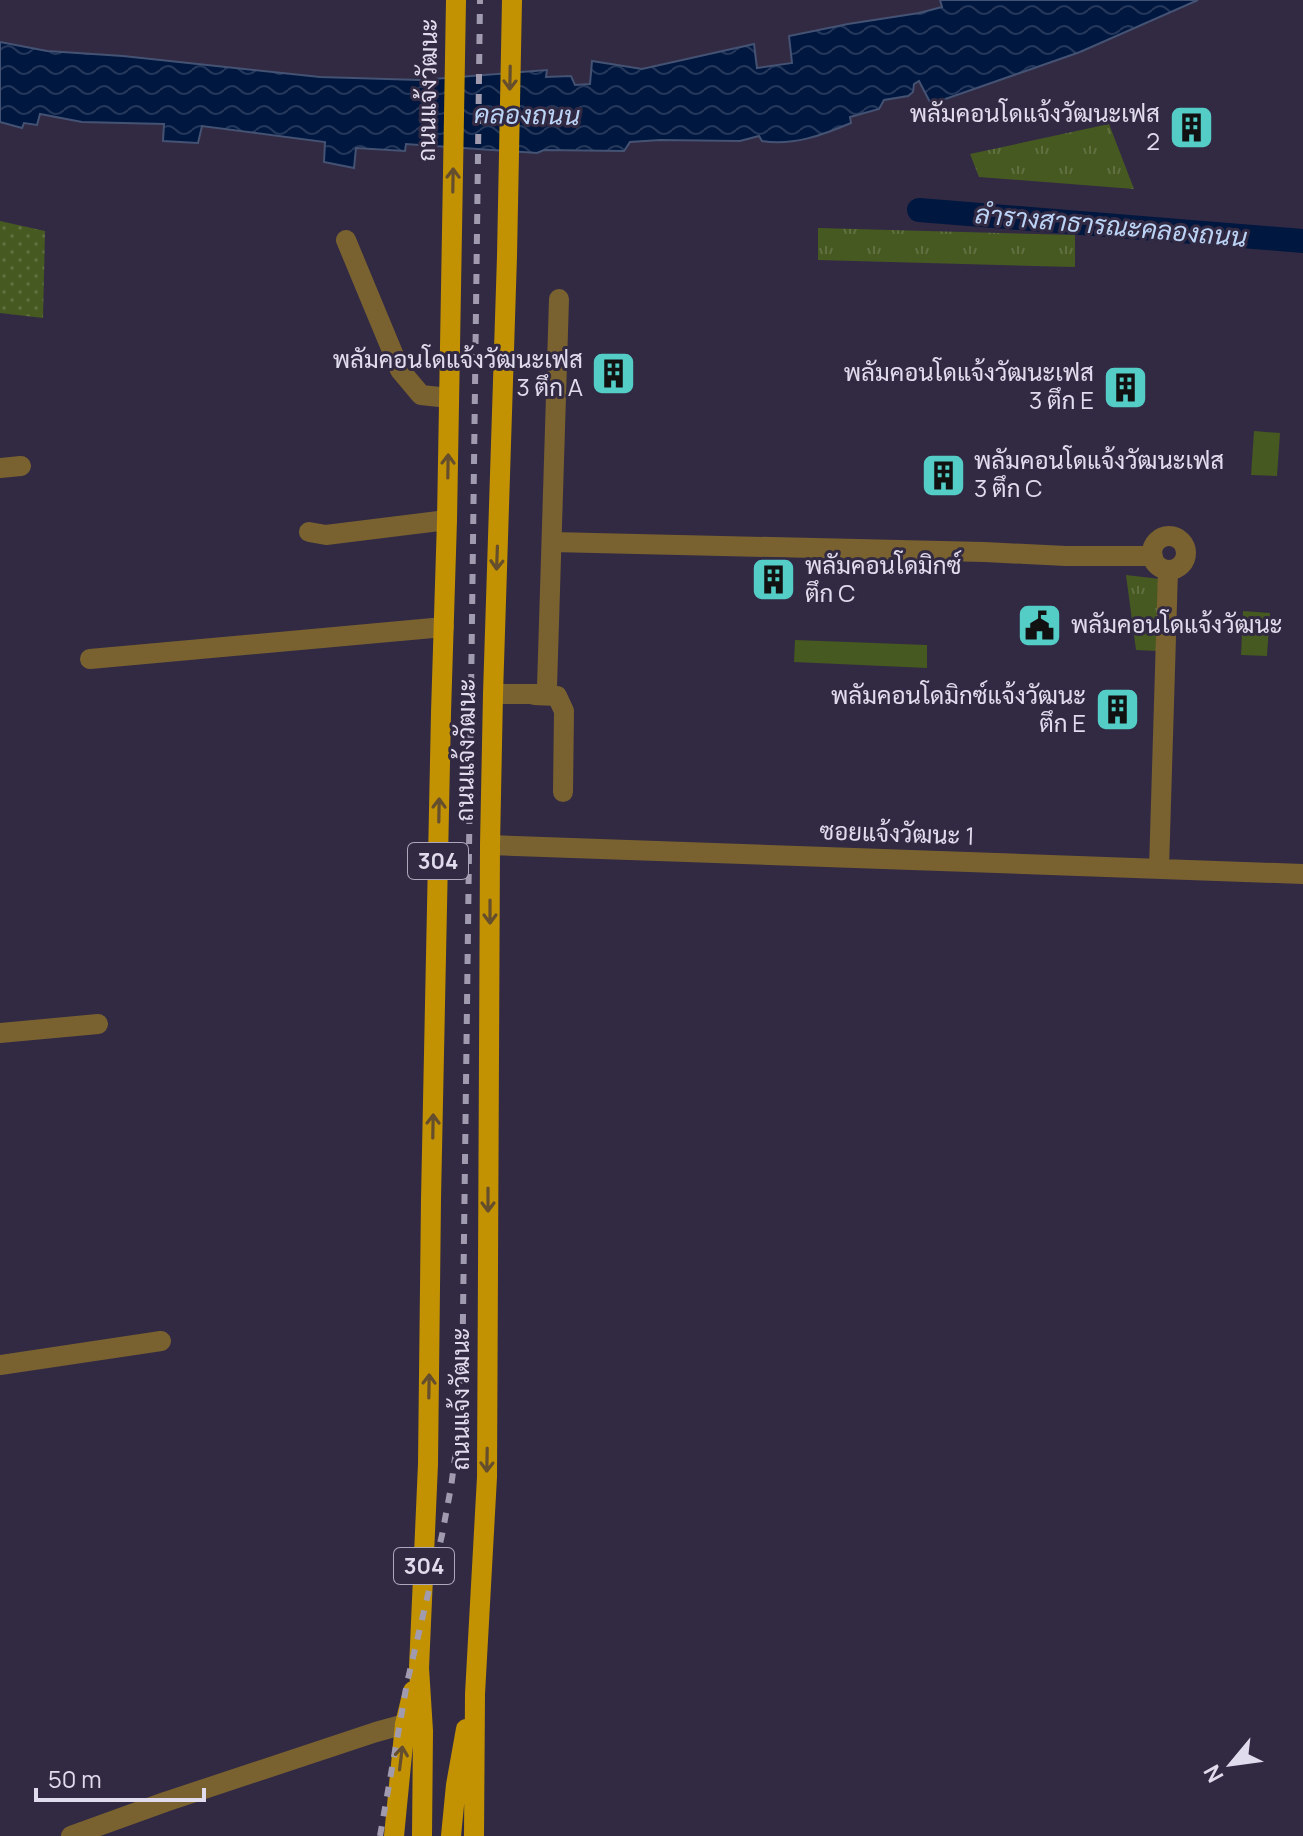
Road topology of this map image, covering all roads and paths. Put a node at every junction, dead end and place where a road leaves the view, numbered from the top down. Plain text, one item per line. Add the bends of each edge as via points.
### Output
1 (456, 0) edge
2 (512, 0) edge
3 (346, 240) dead end
4 (559, 299) dead end
5 (449, 398) junction
6 (447, 520) junction
7 (309, 532) dead end
8 (552, 542) junction
9 (444, 627) junction
10 (90, 659) dead end
11 (493, 694) junction
12 (534, 695) junction
13 (563, 792) dead end
14 (490, 845) junction
15 (1159, 869) junction
16 (1303, 874) edge
17 (98, 1024) dead end
18 (0, 1033) edge
19 (161, 1341) dead end
20 (0, 1365) edge
21 (419, 1668) junction
22 (475, 1694) junction
23 (405, 1724) junction
24 (71, 1836) edge
25 (394, 1836) edge
26 (422, 1836) edge
27 (451, 1836) edge
28 (474, 1836) edge

5 -> 1 main road, ถนนแจ้งวัฒนะ / 304
2 -> 11 main road, ถนนแจ้งวัฒนะ / 304
3 - 5 street via 400,370 421,395
4 - 8 street
6 -> 5 main road, ถนนแจ้งวัฒนะ / 304
6 - 7 street via 326,535
6 - 9 main road, ถนนแจ้งวัฒนะ / 304
8 - 12 street via 548,679 546,692
8 - 15 street via 984,552 1160,563
9 - 10 street
21 -> 9 main road, ถนนแจ้งวัฒนะ / 304 via 428,1464
11 - 12 street
11 - 14 main road, ถนนแจ้งวัฒนะ / 304
12 - 13 street via 557,696 564,711
14 - 15 street, ซอยแจ้งวัฒนะ 1
14 -> 22 main road, ถนนแจ้งวัฒนะ / 304 via 487,1477
15 - 16 street, ซอยแจ้งวัฒนะ 1
17 - 18 street
19 - 20 street
21 - 23 main road, ถนนแจ้งวัฒนะ
21 - 26 main road, ถนนแจ้งวัฒนะ / 304
22 - 27 main road, ถนนแจ้งวัฒนะ / 304
22 - 28 main road, ถนนแจ้งวัฒนะ
23 - 24 street
25 -> 23 main road, ถนนแจ้งวัฒนะ

